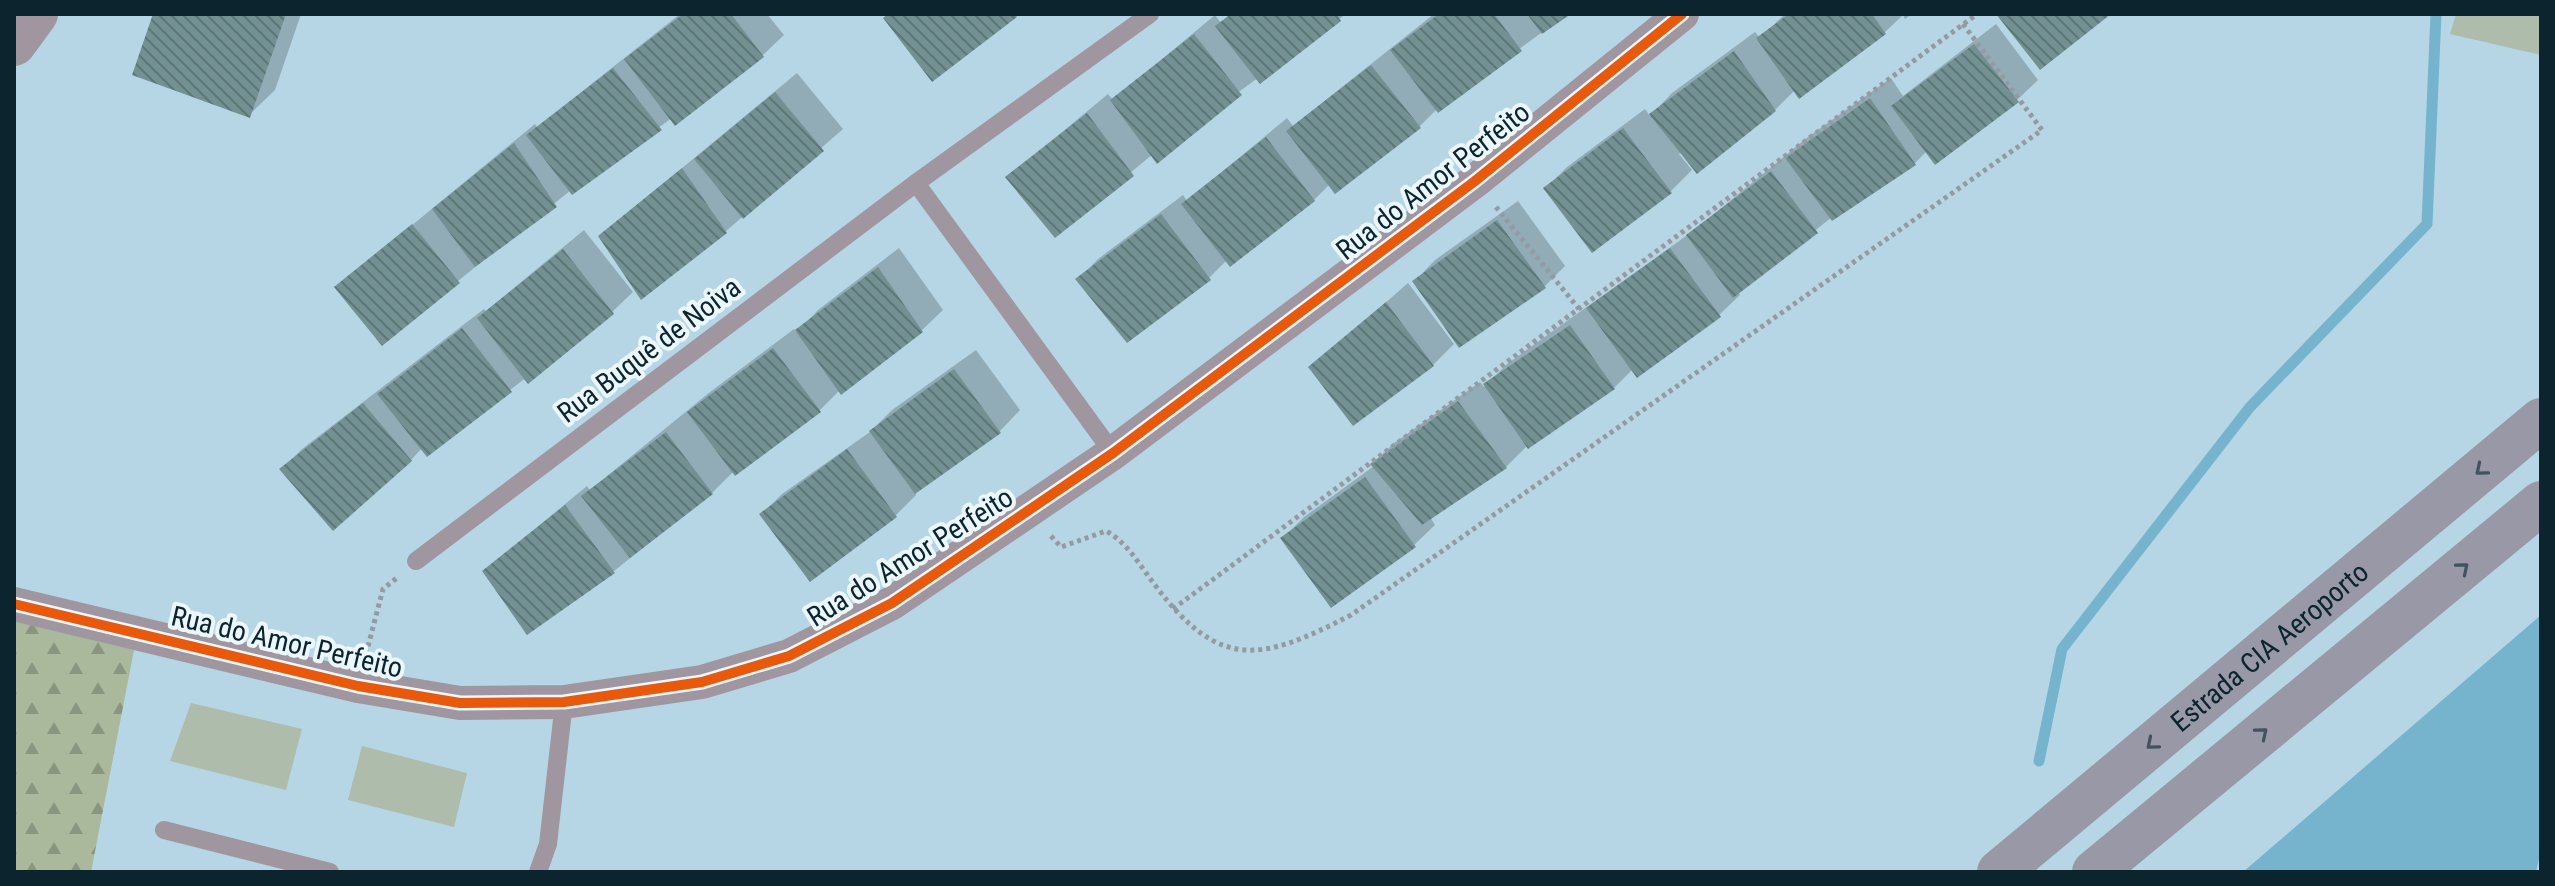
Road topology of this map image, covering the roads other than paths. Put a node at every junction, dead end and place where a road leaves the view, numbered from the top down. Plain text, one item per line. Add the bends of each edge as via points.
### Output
1 (36, 14) edge
2 (1150, 14) edge
3 (1682, 14) edge
4 (14, 44) edge
5 (916, 183) junction
6 (2541, 420) edge
7 (1113, 453) junction
8 (2541, 503) edge
9 (409, 567) road end
10 (14, 604) edge
11 (564, 702) junction
12 (164, 830) dead end
13 (330, 872) edge
14 (538, 872) edge
15 (1999, 872) edge
16 (2094, 872) edge

1 - 4 street
2 - 5 lane, Rua Buquê de Noiva
3 - 7 street, Rua do Amor Perfeito via 1475,181
5 - 7 lane
5 - 9 lane, Rua Buquê de Noiva
6 -> 15 highway, Estrada CIA Aeroporto
7 - 11 street, Rua do Amor Perfeito via 892,603 789,656 702,682
16 -> 8 highway
10 - 11 street, Rua do Amor Perfeito via 358,686 460,703
11 - 14 lane via 548,844
12 - 13 lane

